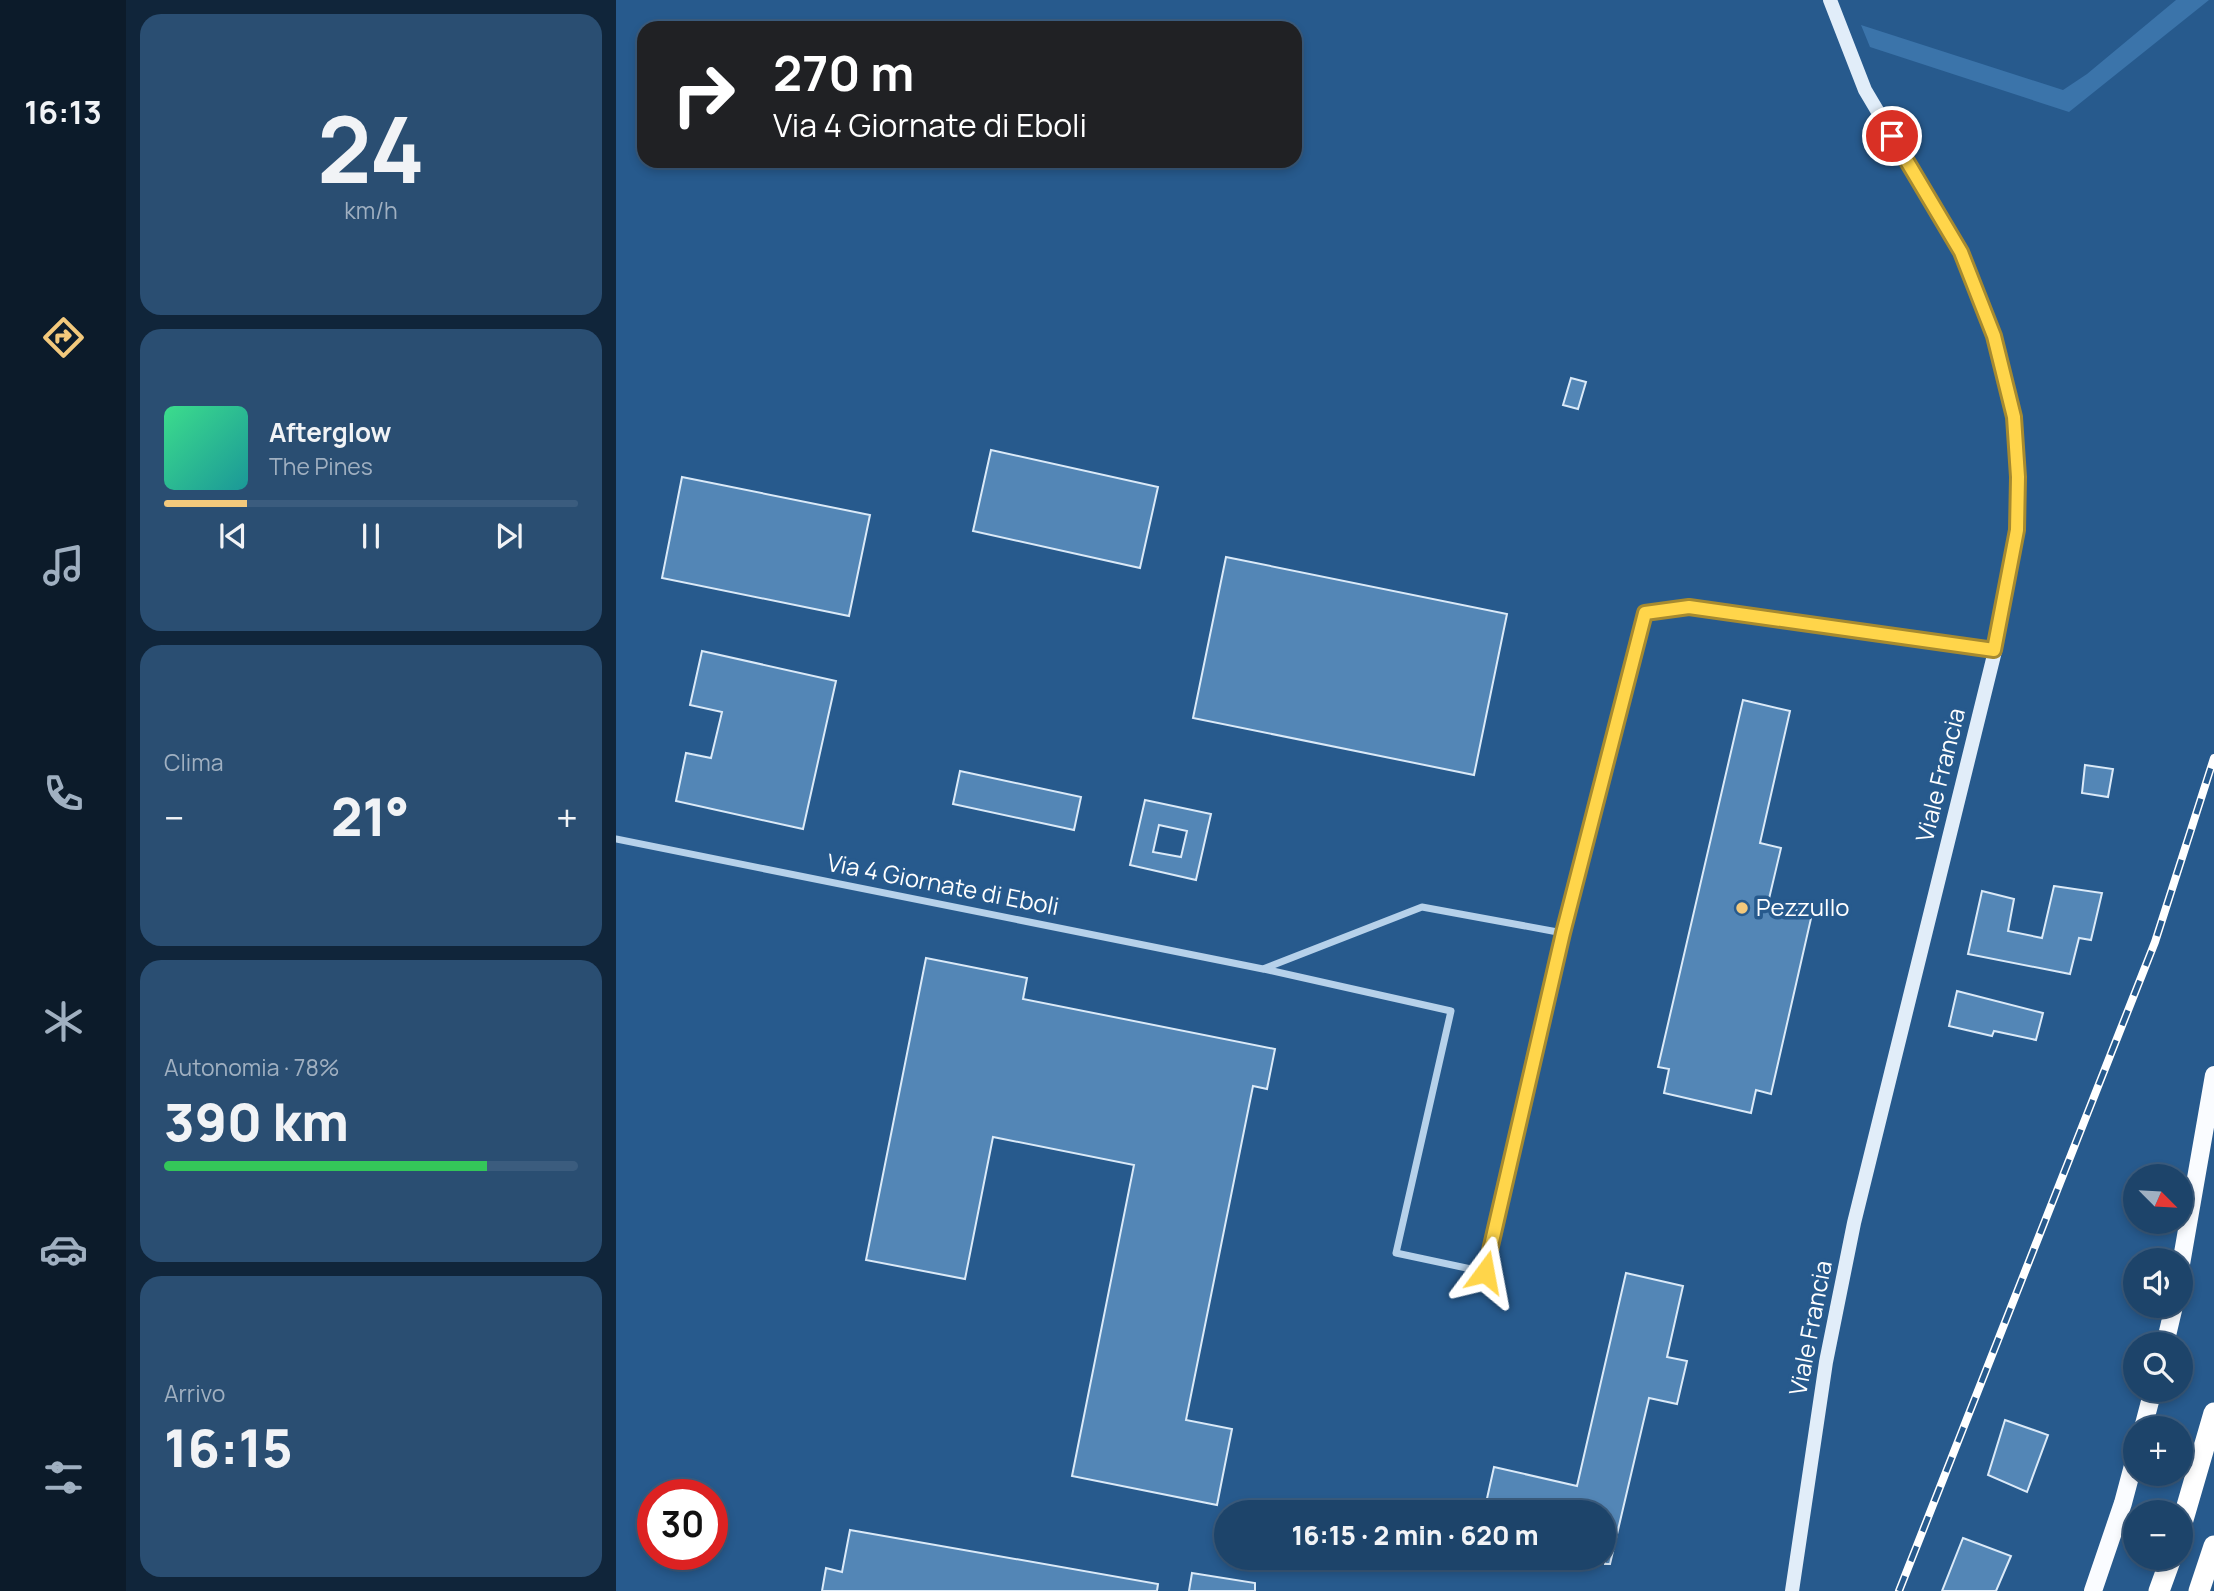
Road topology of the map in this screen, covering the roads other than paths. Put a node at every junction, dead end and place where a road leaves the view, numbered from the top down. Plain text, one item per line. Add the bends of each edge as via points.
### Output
1 (1830, 0) edge
2 (1994, 650) junction
3 (616, 839) edge
4 (1563, 933) junction
5 (1263, 969) junction
6 (2214, 1075) edge
7 (2184, 1248) edge
8 (2214, 1413) edge
9 (2130, 1486) edge
10 (2189, 1500) edge
11 (2214, 1546) edge
12 (2167, 1570) edge
13 (1792, 1591) edge
14 (2093, 1591) edge
15 (2159, 1591) edge
16 (2199, 1591) edge

1 - 2 street, Viale Francia via 1865,90 1961,252 1997,349 2014,417 2018,477 2017,530
2 - 4 street, Via 4 Giornate di Eboli via 1689,607 1645,613
2 - 13 street, Viale Francia via 1854,1223 1826,1362
3 - 5 street, Via 4 Giornate di Eboli
4 - 5 street via 1422,907
4 - 5 street, Via 4 Giornate di Eboli via 1485,1272 1396,1253 1451,1011
6 - 7 main road
8 - 10 highway
9 - 14 main road
11 - 16 highway
12 - 15 highway

